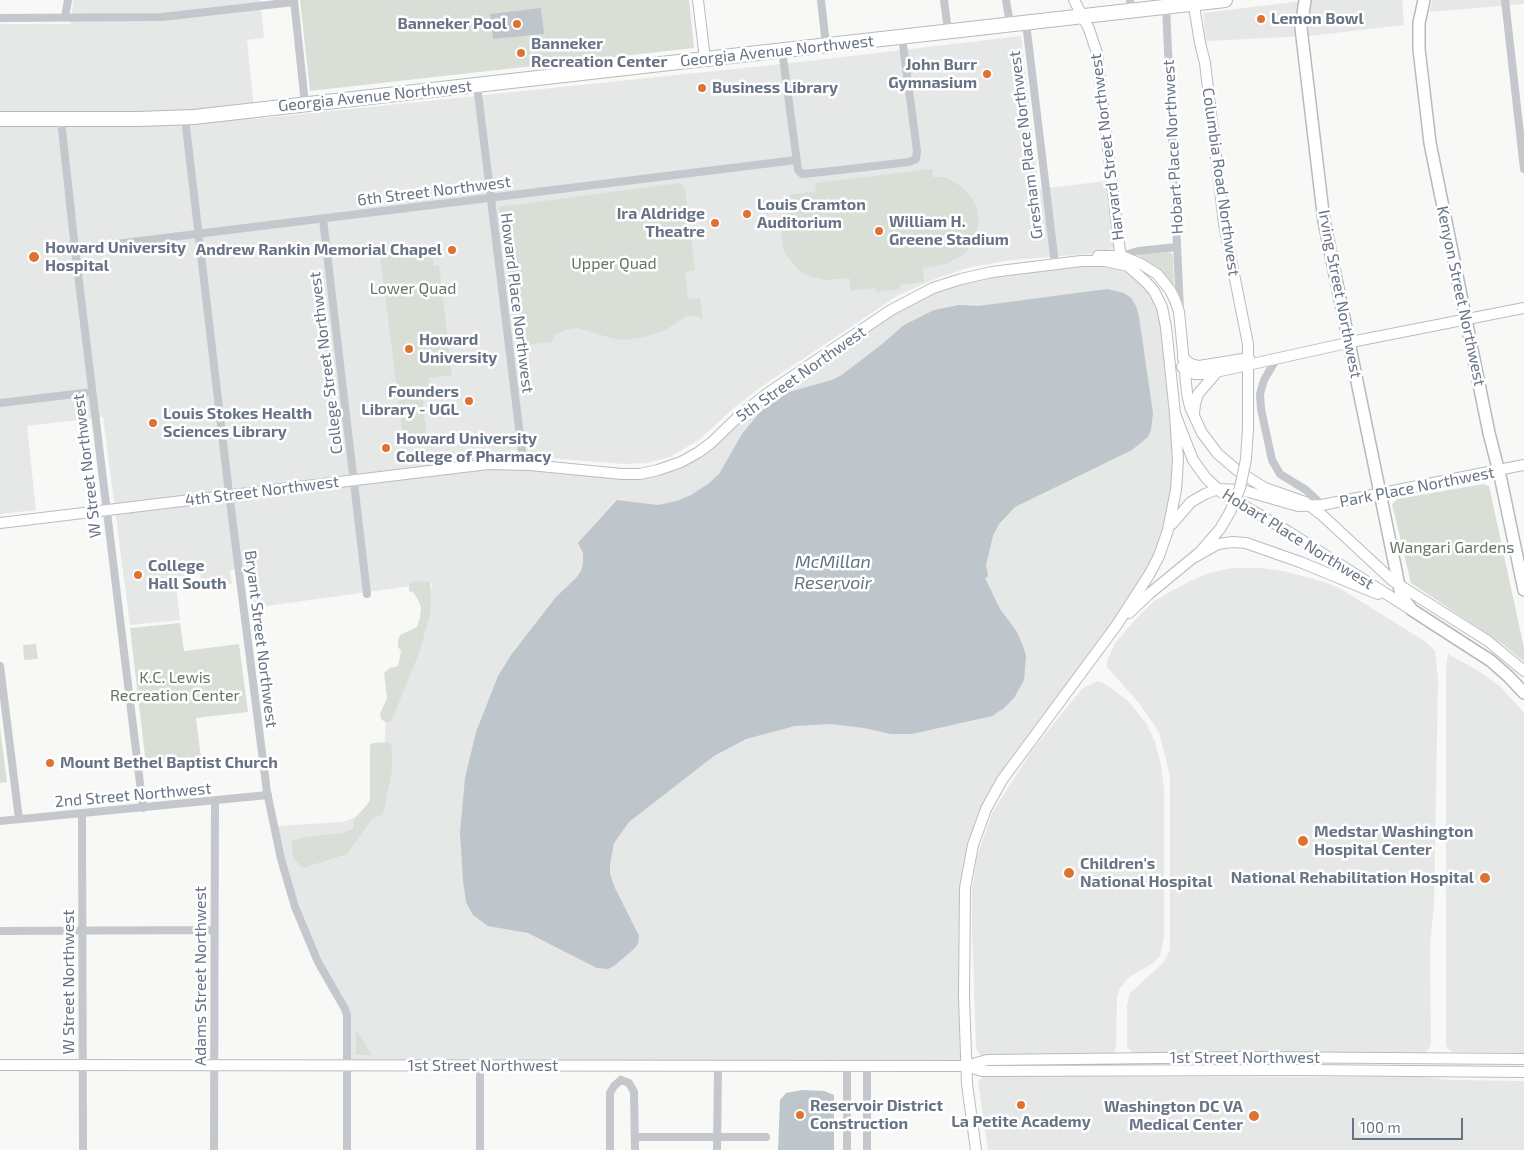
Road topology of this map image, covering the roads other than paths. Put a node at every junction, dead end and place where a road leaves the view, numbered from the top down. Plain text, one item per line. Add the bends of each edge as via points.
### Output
1 (68, 0) edge
2 (698, 0) edge
3 (821, 0) edge
4 (944, 0) edge
5 (1006, 0) edge
6 (1074, 0) edge
7 (1225, 0) edge
8 (1305, 0) edge
9 (1424, 0) edge
10 (1505, 0) edge
11 (294, 1) edge
12 (1194, 2) edge
13 (1131, 5) edge
14 (1166, 7) junction
15 (1082, 16) junction
16 (65, 17) junction
17 (0, 18) edge
18 (1026, 23) junction
19 (1010, 24) junction
20 (948, 32) junction
21 (902, 37) junction
22 (826, 45) junction
23 (782, 50) junction
24 (705, 59) junction
25 (476, 85) junction
26 (305, 104) junction
27 (184, 118) junction
28 (0, 119) edge
29 (61, 120) junction
30 (796, 160) junction
31 (1524, 169) edge
32 (490, 198) junction
33 (323, 219) junction
34 (198, 234) junction
35 (1178, 247) junction
36 (75, 249) junction
37 (1121, 256) junction
38 (1081, 261) junction
39 (1055, 264) junction
40 (1130, 269) junction
41 (1524, 308) edge
42 (1179, 317) junction
43 (1466, 320) junction
44 (1349, 343) junction
45 (1277, 358) junction
46 (1249, 361) junction
47 (1184, 364) junction
48 (1217, 372) junction
49 (92, 392) junction
50 (0, 403) edge
51 (1175, 414) junction
52 (1195, 420) junction
53 (525, 464) junction
54 (1524, 465) edge
55 (1498, 471) junction
56 (354, 480) junction
57 (1218, 490) junction
58 (1380, 493) junction
59 (230, 495) junction
60 (1322, 505) junction
61 (1310, 506) junction
62 (106, 510) junction
63 (0, 523) edge
64 (1168, 530) junction
65 (1196, 557) junction
66 (1399, 585) junction
67 (1524, 590) edge
68 (368, 594) dead end
69 (1388, 595) junction
70 (1412, 610) junction
71 (1116, 626) junction
72 (0, 666) edge
73 (1524, 671) edge
74 (1524, 693) edge
75 (268, 795) junction
76 (215, 801) junction
77 (143, 808) junction
78 (82, 813) junction
79 (19, 819) junction
80 (0, 821) edge
81 (82, 930) junction
82 (214, 930) junction
83 (0, 931) edge
84 (1524, 1059) edge
85 (0, 1065) edge
86 (83, 1065) junction
87 (214, 1065) junction
88 (347, 1065) junction
89 (480, 1065) junction
90 (621, 1066) junction
91 (718, 1066) junction
92 (847, 1066) junction
93 (867, 1066) junction
94 (966, 1066) junction
95 (1524, 1072) edge
96 (621, 1080) junction
97 (635, 1137) junction
98 (717, 1137) junction
99 (766, 1137) dead end
100 (83, 1150) edge
101 (214, 1150) edge
102 (347, 1150) edge
103 (480, 1150) edge
104 (610, 1150) edge
105 (635, 1150) edge
106 (717, 1150) edge
107 (847, 1150) edge
108 (867, 1150) edge
109 (976, 1150) edge

1 - 16 street
2 - 24 street
3 - 22 street
4 - 20 street
5 - 19 street
6 - 15 street, Harvard Street Northwest
7 - 12 highway, Georgia Avenue Northwest
8 - 44 main road, Irving Street Northwest via 1300,28 1323,211
9 - 43 main road, Kenyon Street Northwest via 1419,49 1430,143
10 - 31 street
11 - 16 street via 162,17
11 - 26 street
12 - 14 highway, Georgia Avenue Northwest
12 - 46 street, Columbia Road Northwest via 1205,63 1224,224
13 - 14 highway, Georgia Avenue Northwest
13 - 15 highway, Georgia Avenue Northwest
14 - 35 street, Hobart Place Northwest
15 - 18 highway, Georgia Avenue Northwest
15 - 37 street, Harvard Street Northwest via 1098,56
16 - 17 street
18 - 19 highway, Georgia Avenue Northwest
18 - 39 street, Gresham Place Northwest
19 - 20 highway, Georgia Avenue Northwest
20 - 21 highway, Georgia Avenue Northwest
21 - 22 highway, Georgia Avenue Northwest
21 - 30 street via 917,156 914,161 802,174
22 - 23 highway, Georgia Avenue Northwest
23 - 24 highway, Georgia Avenue Northwest
23 - 30 street
24 - 25 highway, Georgia Avenue Northwest
25 - 26 highway, Georgia Avenue Northwest
25 - 32 street, Howard Place Northwest
26 - 27 highway, Georgia Avenue Northwest
27 - 29 highway, Georgia Avenue Northwest
27 - 34 street, Bryant Street Northwest
28 - 29 highway, Georgia Avenue Northwest
29 - 36 street, W Street Northwest
30 - 32 street, 6th Street Northwest
32 - 33 street, 6th Street Northwest
32 - 53 street, Howard Place Northwest
33 - 34 street, 6th Street Northwest
33 - 56 street, College Street Northwest
34 - 36 street, 6th Street Northwest
34 - 59 street, Bryant Street Northwest
35 - 37 street, 5th Street Northwest via 1138,250
35 - 42 street, Hobart Place Northwest
36 - 49 street, W Street Northwest
37 - 38 street, 5th Street Northwest via 1097,256
37 - 40 street, Harvard Street Northwest
37 - 42 street, Hobart Place Northwest via 1146,266 1160,277 1173,295
38 - 39 street, 5th Street Northwest
38 - 40 street, 5th Street Northwest via 1104,261
39 - 53 street, 5th Street Northwest via 971,276 942,285 891,310 768,393 704,449 670,467 628,474
40 - 47 street, 5th Street Northwest via 1150,276 1165,293 1173,312 1178,358
40 - 51 street, Hobart Place Northwest via 1154,291 1164,313
41 - 43 street
42 - 47 street, Hobart Place Northwest
43 - 44 street
43 - 55 main road, Kenyon Street Northwest
44 - 45 street
44 - 58 main road, Irving Street Northwest
45 - 46 street
45 - 60 street via 1260,394 1272,460 1280,474 1306,490
46 - 47 street via 1199,366
46 - 48 street
46 - 65 street, Columbia Road Northwest, bridge via 1248,438 1240,488 1230,512
47 - 48 street via 1196,375
47 - 52 street, Hobart Place Northwest via 1188,398
48 - 52 street via 1198,394
49 - 50 street
49 - 62 street, W Street Northwest
51 - 57 street, Hobart Place Northwest via 1194,460
51 - 64 street via 1178,479
52 - 61 street, Hobart Place Northwest via 1215,450 1238,471 1265,488 1302,500
53 - 56 street, 4th Street Northwest via 481,465
54 - 55 street, Park Place Northwest
55 - 58 street, Park Place Northwest
55 - 67 main road, Kenyon Street Northwest
56 - 59 street, 4th Street Northwest
56 - 68 street, College Street Northwest
57 - 61 street, Park Place Northwest via 1237,489 1287,504
57 - 64 street via 1191,502
57 - 69 street, Hobart Place Northwest
58 - 60 street, Park Place Northwest
58 - 66 main road, Irving Street Northwest
59 - 62 street, 4th Street Northwest
59 - 75 street, Bryant Street Northwest
60 - 61 street, Park Place Northwest
61 - 66 street, Hobart Place Northwest
62 - 63 street, 4th Street Northwest
62 - 77 street, W Street Northwest
64 - 71 street via 1154,566
65 - 69 street via 1218,544 1246,543 1315,567 1376,594
65 - 71 street via 1149,594
66 - 70 main road, Irving Street Northwest
66 - 73 street via 1488,641
69 - 70 street, Hobart Place Northwest
70 - 74 main road, Irving Street Northwest via 1491,661
71 - 94 street via 1006,773 975,836 964,906
72 - 79 street
75 - 76 street, 2nd Street Northwest
75 - 88 street, Bryant Street Northwest via 281,859 300,921 346,1012
76 - 77 street, 2nd Street Northwest
76 - 82 street, Adams Street Northwest
77 - 78 street, 2nd Street Northwest
78 - 79 street, 2nd Street Northwest
78 - 81 street, W Street Northwest
79 - 80 street, 2nd Street Northwest
81 - 82 street
81 - 83 street
81 - 86 street, W Street Northwest
82 - 87 street, Adams Street Northwest
84 - 94 street, 1st Street Northwest via 1246,1057 987,1060
85 - 86 street, 1st Street Northwest
86 - 87 street, 1st Street Northwest
86 - 100 street, W Street Northwest
87 - 88 street, 1st Street Northwest
87 - 101 street, Adams Street Northwest
88 - 89 street, 1st Street Northwest
88 - 102 street, Bryant Street Northwest
89 - 90 street, 1st Street Northwest
89 - 103 street
90 - 91 street, 1st Street Northwest
90 - 96 street
91 - 92 street, 1st Street Northwest
91 - 98 street
92 - 93 street, 1st Street Northwest
92 - 107 street
93 - 94 street, 1st Street Northwest
93 - 108 street
94 - 95 street, 1st Street Northwest via 982,1071
94 - 109 street
96 - 97 street via 629,1083 634,1092
96 - 104 street via 610,1093
97 - 98 street
97 - 105 street
98 - 99 street
98 - 106 street

